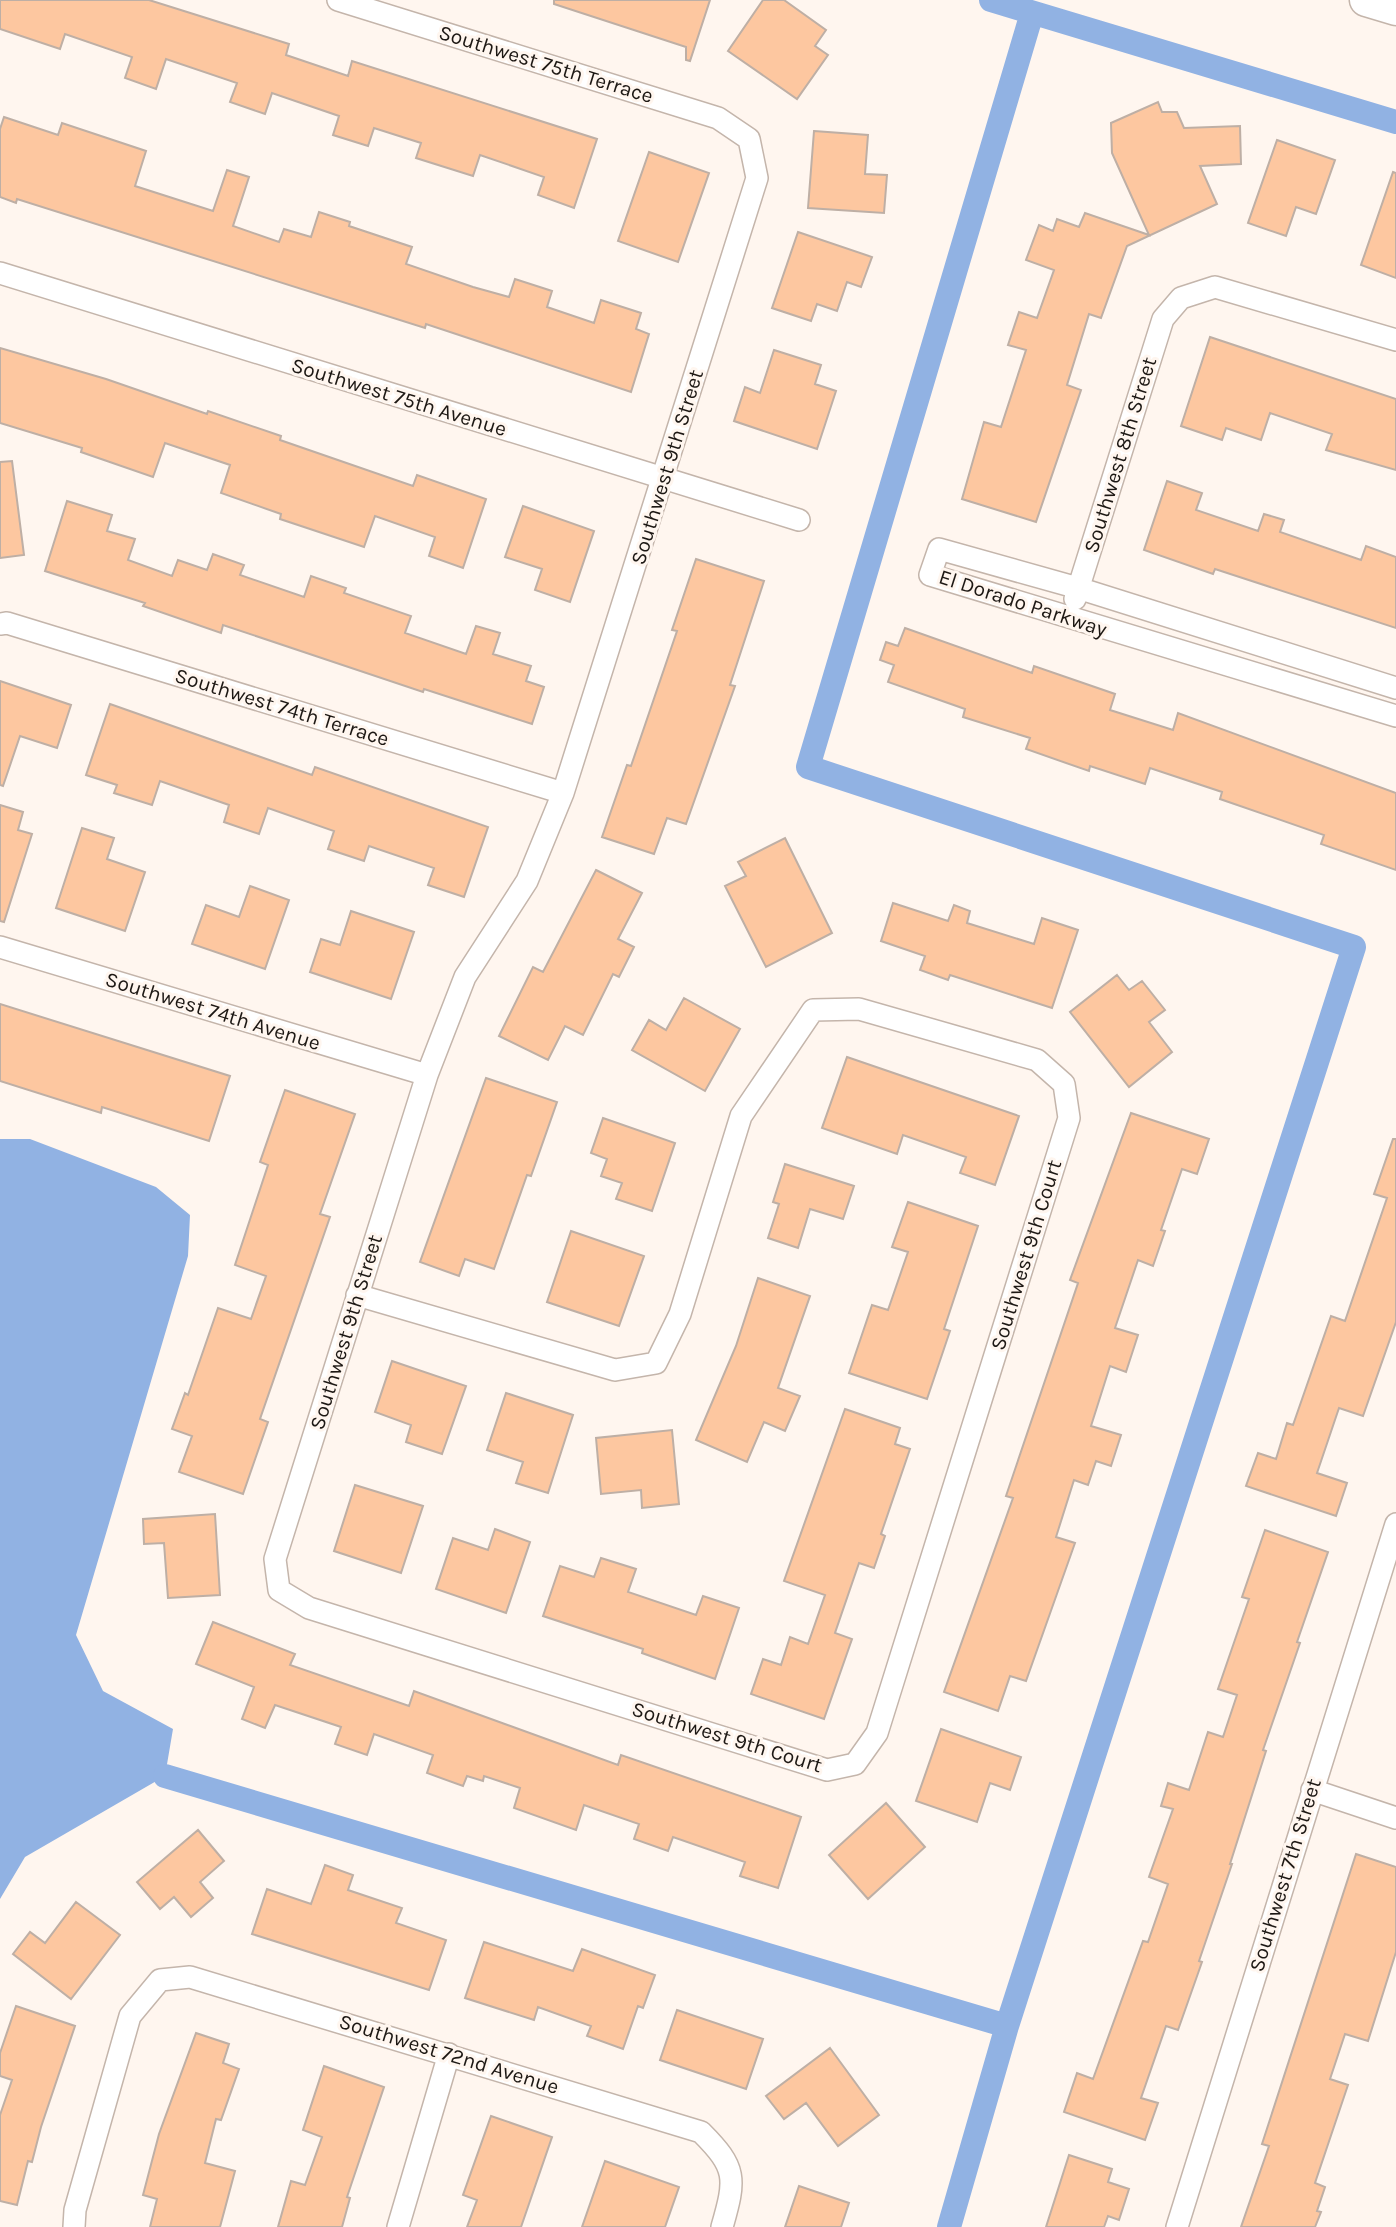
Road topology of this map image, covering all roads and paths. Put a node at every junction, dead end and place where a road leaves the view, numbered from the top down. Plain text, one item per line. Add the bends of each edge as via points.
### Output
1 (338, 0) edge
2 (1366, 0) edge
3 (1396, 9) edge
4 (749, 139) joint
5 (0, 273) edge
6 (1396, 340) edge
7 (663, 479) junction
8 (799, 520) dead end
9 (1078, 588) junction
10 (1070, 618) junction
11 (0, 624) edge
12 (1396, 688) edge
13 (1396, 716) edge
14 (563, 793) junction
15 (0, 947) edge
16 (427, 1075) junction
17 (357, 1295) junction
18 (1396, 1524) edge
19 (279, 1590) joint
20 (1312, 1790) junction
21 (1396, 1818) edge
22 (449, 2054) junction
23 (74, 2227) edge
24 (398, 2227) edge
25 (722, 2227) edge
26 (1177, 2227) edge

1 - 4 street, Southwest 75th Terrace via 718,117
2 - 3 main road
4 - 7 street, Southwest 9th Street via 757,178
5 - 7 street, Southwest 75th Avenue
6 - 9 street, Southwest 8th Street via 1215,287 1181,298 1163,319
7 - 8 street, Southwest 75th Avenue
7 - 14 street, Southwest 9th Street
9 - 10 street, Southwest 8th Street
9 - 10 street, El Dorado Parkway via 939,549 930,575
9 - 12 street, El Dorado Parkway
10 - 13 street, El Dorado Parkway
11 - 14 street, Southwest 74th Terrace
14 - 16 street, Southwest 9th Street via 527,881 465,977
15 - 16 street, Southwest 74th Avenue
16 - 17 street, Southwest 9th Street
17 - 19 street, Southwest 9th Street via 275,1559
17 - 19 street, Southwest 9th Court via 615,1370 656,1363 680,1314 741,1116 813,1010 859,1009 1037,1060 1063,1084 1069,1118 877,1732 855,1764 827,1770 309,1608
18 - 20 street, Southwest 7th Street
20 - 21 street
20 - 26 street, Southwest 7th Street
22 - 23 street, Southwest 72nd Avenue via 190,1977 160,1980 130,2016
22 - 24 street
22 - 25 street, Southwest 72nd Avenue via 701,2132 727,2158 732,2193

